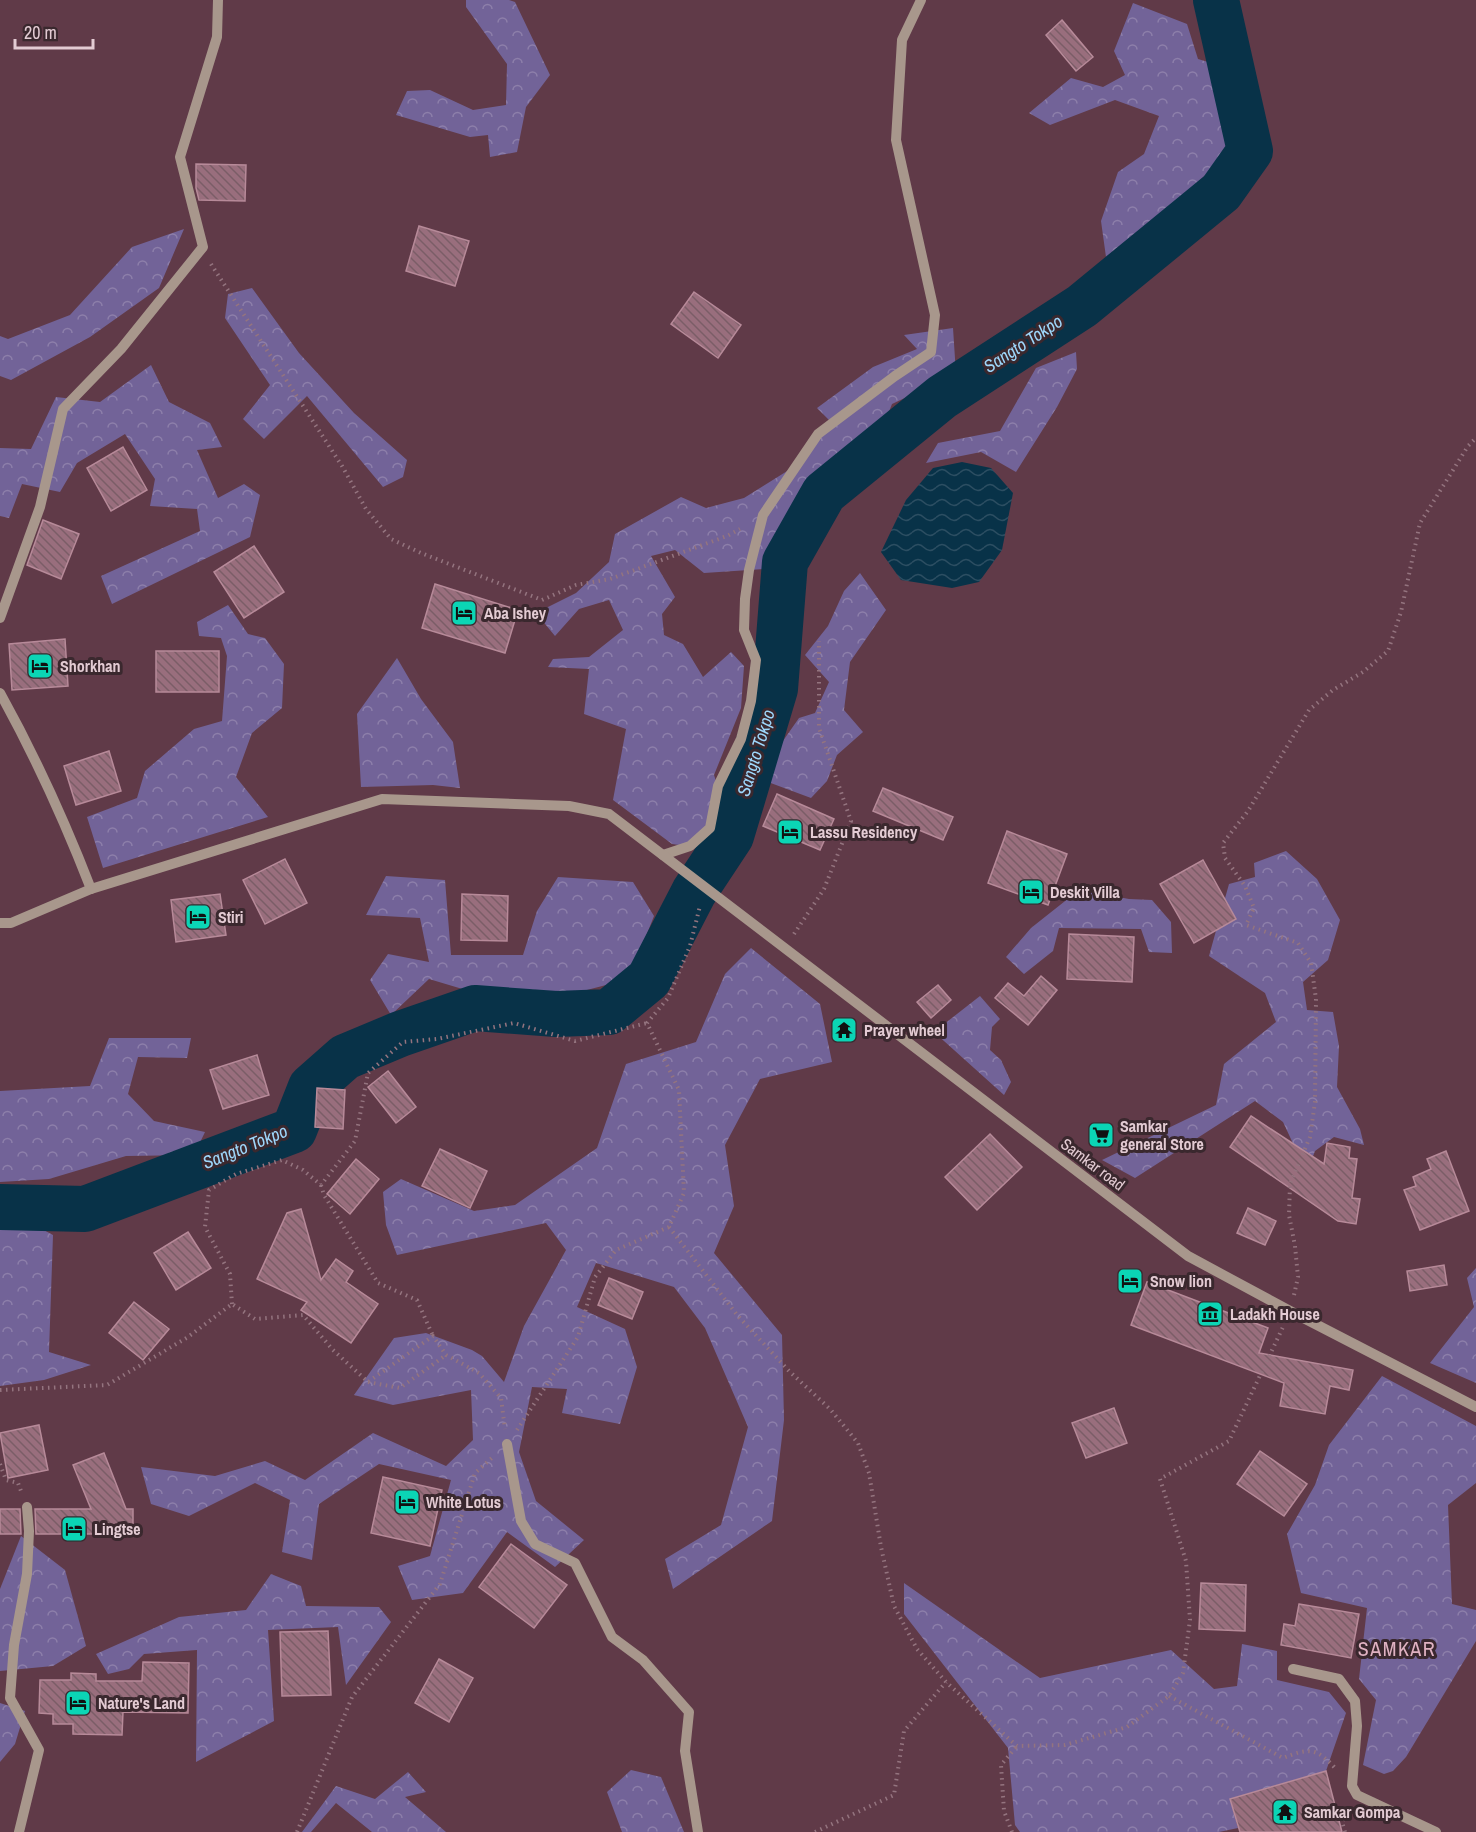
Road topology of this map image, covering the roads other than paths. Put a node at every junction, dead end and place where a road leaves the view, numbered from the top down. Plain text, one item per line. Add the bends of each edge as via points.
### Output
1 (218, 0) edge
2 (921, 0) edge
3 (0, 618) edge
4 (0, 693) edge
5 (663, 855) junction
6 (92, 889) junction
7 (0, 924) edge
8 (1476, 1407) edge
9 (507, 1444) road end
10 (27, 1506) road end
11 (1293, 1669) dead end
12 (19, 1832) edge
13 (699, 1832) edge
14 (1436, 1832) edge

1 - 3 street via 216,37 180,157 203,247 121,349 63,409 40,507
2 - 5 street via 902,40 896,140 935,315 931,352 818,434 763,515 745,599 744,630 756,660 741,739 718,786 710,828 690,846
4 - 6 street via 28,745
5 - 6 street, Samkar road via 609,814 569,806 382,799
5 - 8 street, Samkar road via 1188,1256
6 - 7 street, Samkar road
9 - 13 street via 521,1521 535,1544 575,1563 612,1637 643,1660 689,1712 685,1751
10 - 12 street via 27,1574 14,1645 10,1698 39,1750
11 - 14 street via 1339,1678 1356,1701 1352,1786 1357,1795

